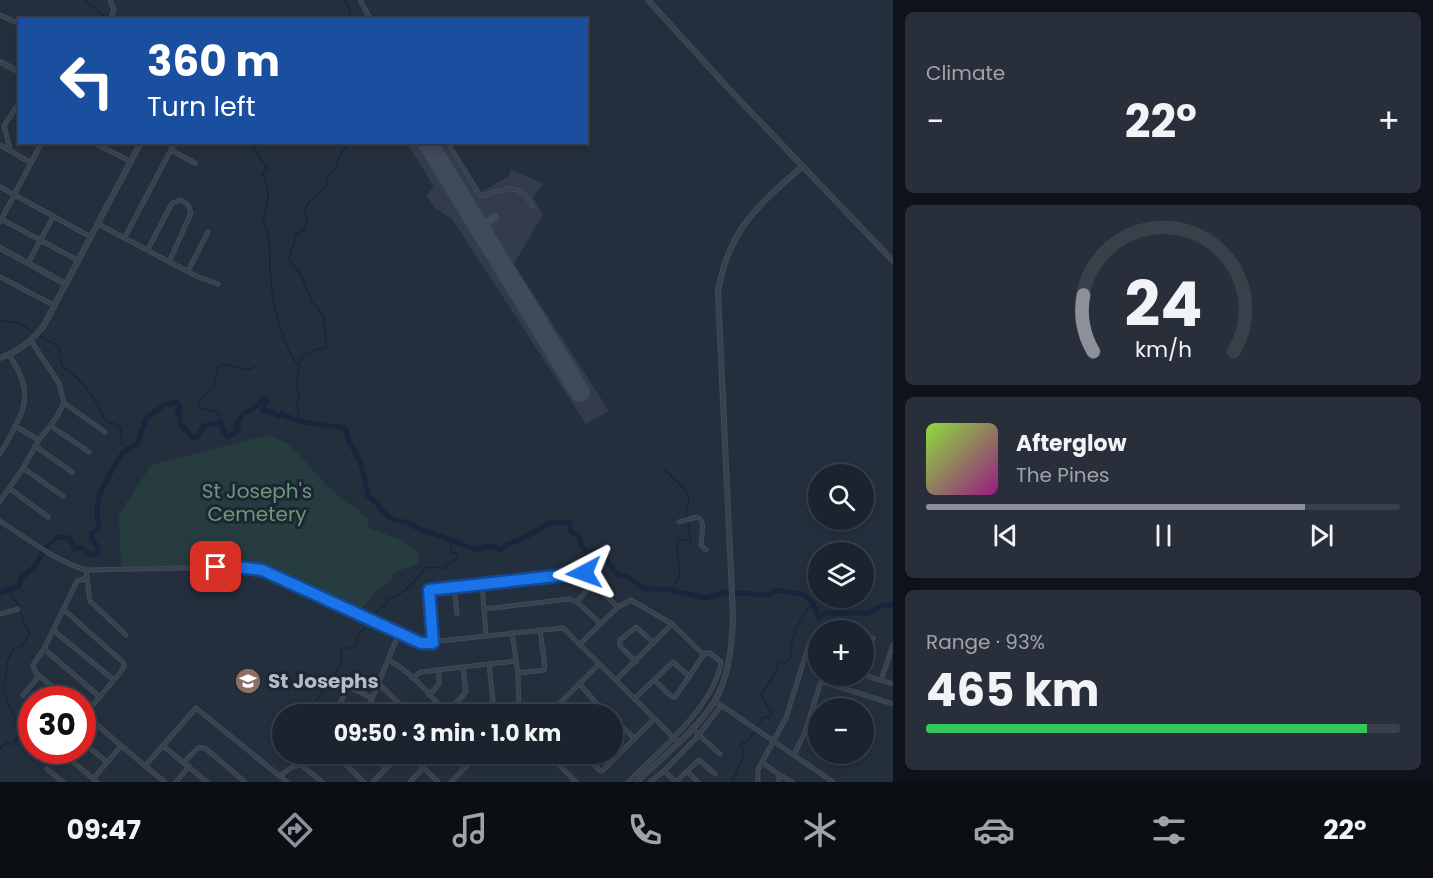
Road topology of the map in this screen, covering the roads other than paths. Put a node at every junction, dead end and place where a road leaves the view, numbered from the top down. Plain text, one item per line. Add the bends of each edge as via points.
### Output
1 (110, 0) edge
2 (360, 0) edge
3 (648, 0) edge
4 (0, 15) edge
5 (111, 18) edge
6 (370, 18) edge
7 (18, 23) edge
8 (0, 62) edge
9 (18, 71) edge
10 (18, 104) edge
11 (41, 144) edge
12 (97, 144) edge
13 (140, 144) edge
14 (174, 144) edge
15 (448, 144) edge
16 (0, 145) edge
17 (10, 149) junction
18 (171, 150) junction
19 (130, 162) junction
20 (31, 163) junction
21 (195, 163) dead end
22 (803, 166) junction
23 (0, 188) edge
24 (14, 196) junction
25 (532, 206) dead end
26 (53, 216) junction
27 (0, 220) edge
28 (98, 224) junction
29 (208, 232) dead end
30 (92, 237) junction
31 (125, 237) junction
32 (40, 240) junction
33 (0, 248) edge
34 (148, 249) junction
35 (170, 260) junction
36 (79, 261) junction
37 (893, 261) edge
38 (28, 263) junction
39 (188, 271) junction
40 (0, 277) edge
41 (66, 284) junction
42 (218, 284) dead end
43 (55, 306) junction
44 (31, 341) junction
45 (9, 354) junction
46 (0, 358) edge
47 (64, 403) junction
48 (51, 425) junction
49 (15, 426) junction
50 (105, 432) dead end
51 (39, 440) junction
52 (35, 446) junction
53 (89, 452) dead end
54 (0, 454) edge
55 (23, 468) junction
56 (72, 472) dead end
57 (9, 488) junction
58 (63, 496) dead end
59 (0, 501) edge
60 (48, 517) dead end
61 (0, 521) edge
62 (679, 522) dead end
63 (706, 550) dead end
64 (86, 570) junction
65 (87, 578) junction
66 (593, 582) junction
67 (482, 583) junction
68 (454, 586) junction
69 (578, 602) junction
70 (618, 607) junction
71 (18, 609) dead end
72 (63, 609) junction
73 (484, 609) junction
74 (0, 614) edge
75 (457, 614) dead end
76 (601, 624) junction
77 (672, 624) junction
78 (53, 630) junction
79 (540, 630) junction
80 (399, 633) junction
81 (512, 633) junction
82 (126, 635) dead end
83 (486, 636) junction
84 (433, 643) junction
85 (654, 643) junction
86 (580, 644) junction
87 (893, 645) edge
88 (808, 647) edge
89 (44, 649) junction
90 (704, 654) junction
91 (388, 660) junction
92 (516, 661) junction
93 (636, 662) junction
94 (489, 664) junction
95 (599, 664) junction
96 (463, 667) junction
97 (439, 670) junction
98 (518, 673) junction
99 (39, 675) junction
100 (688, 676) junction
101 (412, 678) junction
102 (874, 678) edge
103 (114, 680) junction
104 (616, 680) junction
105 (654, 680) junction
106 (881, 680) junction
107 (378, 683) junction
108 (579, 683) junction
109 (893, 684) edge
110 (30, 686) edge
111 (51, 686) edge
112 (819, 686) edge
113 (837, 686) edge
114 (429, 695) junction
115 (100, 697) junction
116 (372, 698) junction
117 (634, 699) junction
118 (96, 701) edge
119 (715, 701) junction
120 (340, 704) edge
121 (370, 704) edge
122 (400, 704) edge
123 (438, 704) edge
124 (456, 704) edge
125 (490, 704) edge
126 (519, 704) edge
127 (559, 704) edge
128 (597, 704) edge
129 (893, 704) edge
130 (721, 706) junction
131 (654, 719) junction
132 (96, 723) edge
133 (623, 728) edge
134 (692, 728) junction
135 (699, 734) junction
136 (673, 737) junction
137 (634, 739) junction
138 (773, 741) junction
139 (678, 742) junction
140 (121, 745) junction
141 (163, 746) junction
142 (623, 750) edge
143 (96, 753) edge
144 (720, 754) dead end
145 (794, 755) junction
146 (107, 762) junction
147 (184, 762) junction
148 (762, 762) junction
149 (76, 764) edge
150 (345, 764) edge
151 (381, 764) edge
152 (391, 764) edge
153 (419, 764) edge
154 (461, 764) edge
155 (469, 764) edge
156 (558, 764) edge
157 (594, 764) edge
158 (609, 764) edge
159 (145, 765) junction
160 (301, 765) joint
161 (189, 766) junction
162 (423, 768) junction
163 (465, 768) junction
164 (47, 769) dead end
165 (386, 769) junction
166 (664, 771) junction
167 (687, 771) junction
168 (715, 774) dead end
169 (778, 774) junction
170 (280, 776) junction
171 (643, 776) junction
172 (95, 780) edge
173 (63, 782) edge
174 (165, 782) edge
175 (176, 782) edge
176 (207, 782) edge
177 (245, 782) edge
178 (287, 782) edge
179 (322, 782) edge
180 (364, 782) edge
181 (373, 782) edge
182 (410, 782) edge
183 (438, 782) edge
184 (451, 782) edge
185 (576, 782) edge
186 (628, 782) edge
187 (637, 782) edge
188 (650, 782) edge
189 (676, 782) edge
190 (698, 782) edge
191 (758, 782) edge
192 (779, 782) edge
193 (792, 782) edge
194 (832, 782) edge

1 - 5 street
2 - 6 street
3 - 22 street
4 - 7 street
8 - 9 street
10 - 17 street via 4,126
11 - 20 street
12 - 19 street
13 - 19 street
14 - 18 street
15 - 25 street via 478,194 510,188 521,192
16 - 17 street
17 - 20 street
18 - 21 street
18 - 31 street
19 - 28 street
20 - 24 street
22 - 37 street
22 - 119 street via 756,209 734,239 719,286 733,635
23 - 24 street
24 - 26 street
24 - 27 street
26 - 30 street
26 - 32 street
27 - 32 street
28 - 30 street
28 - 31 street
29 - 39 street
30 - 36 street
31 - 34 street
32 - 36 street
32 - 38 street
33 - 38 street
34 - 35 street
34 - 35 street via 172,203 181,200 191,213
35 - 39 street
36 - 41 street
38 - 41 street
39 - 42 street
40 - 43 street
41 - 43 street
43 - 44 street
44 - 45 street
44 - 47 street via 59,383
45 - 46 street
45 - 49 street via 24,387 24,406
47 - 48 street
47 - 50 street
48 - 51 street
48 - 53 street
49 - 51 street
49 - 54 street
51 - 52 street
52 - 55 street
52 - 56 street
55 - 57 street
55 - 58 street
57 - 59 street
57 - 60 street
61 - 64 street
62 - 63 street via 699,518 701,545
64 - 65 street
64 - 80 street via 253,568
65 - 72 street via 77,581
65 - 82 street via 90,601
66 - 67 street via 582,573
66 - 69 street
66 - 70 street
67 - 68 street
67 - 73 street
68 - 75 street
68 - 84 street via 428,591
69 - 73 street via 571,599
69 - 76 street
70 - 76 street
70 - 77 street via 631,600
71 - 74 street
72 - 78 street
72 - 103 street via 124,663
73 - 83 street
76 - 86 street
77 - 85 street
77 - 90 street
78 - 89 street
78 - 103 street
79 - 81 street
79 - 86 street via 563,628
79 - 98 street via 544,670
80 - 84 street via 421,643
80 - 91 street
81 - 83 street
81 - 92 street
83 - 84 street
85 - 93 street
85 - 93 street via 636,627 620,640 620,646
86 - 95 street
87 - 106 street
88 - 138 street via 786,718
89 - 99 street via 33,665
89 - 115 street
90 - 100 street
90 - 136 street via 718,659 720,668 692,718
91 - 101 street
91 - 107 street
92 - 94 street
92 - 98 street
93 - 104 street
94 - 96 street
94 - 125 street
95 - 104 street
95 - 108 street
96 - 97 street
96 - 124 street via 466,692
97 - 101 street via 421,672
97 - 114 street via 439,684
98 - 126 street
99 - 110 street
99 - 111 street
100 - 105 street via 673,662
100 - 105 street via 674,697
101 - 114 street
102 - 106 street
103 - 115 street
104 - 117 street
105 - 117 street
106 - 109 street
107 - 116 street
107 - 122 street
108 - 127 street
108 - 128 street
112 - 145 street
113 - 129 street
114 - 123 street
115 - 118 street
116 - 120 street via 351,688
116 - 121 street
117 - 131 street
119 - 130 street
119 - 134 street
130 - 135 street
130 - 138 street
131 - 136 street
131 - 137 street
132 - 140 street
133 - 137 street
134 - 135 street
134 - 139 street
135 - 144 street
135 - 166 street
136 - 139 street
136 - 186 street
137 - 142 street
138 - 145 street
138 - 148 street
139 - 171 street
140 - 146 street
140 - 159 street
141 - 147 street
141 - 159 street
141 - 170 street via 196,708
143 - 146 street
145 - 194 street
146 - 172 street
147 - 161 street
147 - 177 street via 201,746
148 - 169 street
148 - 191 street
149 - 172 street
150 - 180 street
151 - 165 street
152 - 165 street
153 - 162 street
154 - 163 street
155 - 163 street
156 - 185 street
157 - 158 street via 602,771
159 - 174 street
160 - 170 street
160 - 179 street
161 - 175 street
161 - 176 street
162 - 182 street
162 - 183 street
163 - 184 street
164 - 173 street
165 - 181 street
166 - 188 street
166 - 189 street
167 - 168 street via 699,760
167 - 189 street
167 - 190 street
169 - 192 street
169 - 193 street
170 - 178 street
171 - 187 street
171 - 188 street

